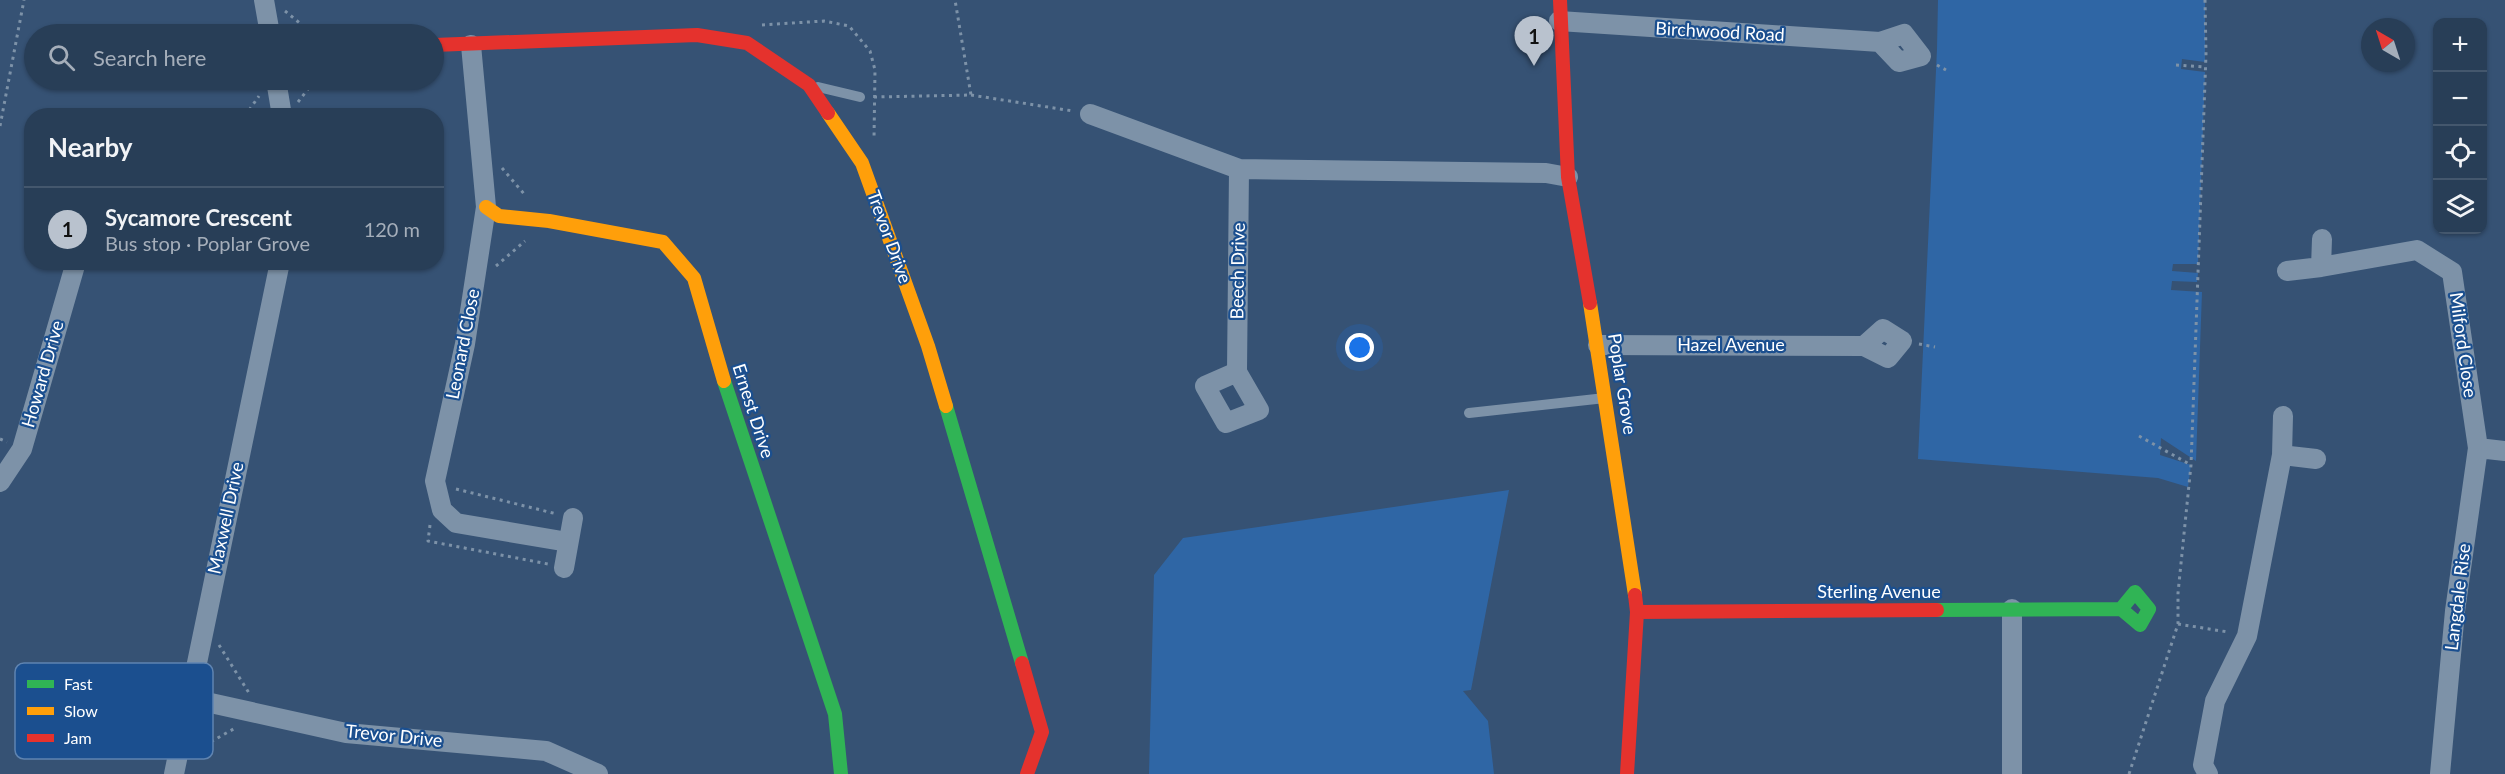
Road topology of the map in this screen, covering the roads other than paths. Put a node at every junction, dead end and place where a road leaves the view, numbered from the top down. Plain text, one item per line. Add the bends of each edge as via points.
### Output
1 (1560, 0) edge
2 (272, 3) edge
3 (1559, 21) junction
4 (271, 24) edge
5 (1880, 42) dead end
6 (444, 45) edge
7 (471, 45) junction
8 (808, 85) junction
9 (274, 90) edge
10 (860, 96) road end
11 (287, 108) edge
12 (1090, 114) road end
13 (1239, 169) junction
14 (1568, 177) junction
15 (486, 207) junction
16 (2322, 239) dead end
17 (2321, 267) junction
18 (74, 270) edge
19 (278, 270) edge
20 (2286, 270) dead end
21 (1598, 345) junction
22 (1864, 346) dead end
23 (1237, 372) dead end
24 (1606, 398) junction
25 (1469, 413) dead end
26 (2283, 416) dead end
27 (2478, 448) junction
28 (2505, 451) edge
29 (2282, 455) junction
30 (2316, 459) dead end
31 (0, 482) edge
32 (573, 518) road end
33 (568, 542) junction
34 (564, 568) dead end
35 (2012, 609) junction
36 (2121, 609) dead end
37 (1637, 612) junction
38 (195, 663) edge
39 (213, 703) edge
40 (598, 774) edge
41 (841, 774) edge
42 (1027, 774) edge
43 (1627, 774) edge
44 (2012, 774) edge
45 (2208, 774) edge
46 (2440, 774) edge

1 - 3 street, Poplar Grove
2 - 4 street
3 - 5 street, Birchwood Road
3 - 14 street, Poplar Grove
6 - 7 street, Trevor Drive
7 - 8 street, Trevor Drive via 697,35 747,43
7 - 15 street, Leonard Close
8 - 10 lane
8 - 42 street, Trevor Drive via 862,163 928,346 1042,732
9 - 11 street
12 - 13 street
13 - 14 street via 1546,173
13 - 23 street, Beech Drive
14 - 21 street, Poplar Grove
15 - 33 street, Leonard Close via 465,344 435,481 442,510 456,523
15 - 41 street, Ernest Drive via 499,216 663,242 694,278 721,373 836,714
16 - 17 street
17 - 20 street, Milford Close
17 - 27 street, Milford Close via 2416,249 2452,272
18 - 31 street, Howard Drive via 22,449
19 - 38 street, Maxwell Drive
21 - 22 street, Hazel Avenue
21 - 24 street, Poplar Grove
24 - 25 lane
24 - 37 street, Poplar Grove
26 - 29 street
27 - 28 street
27 - 46 street, Langdale Rise via 2454,611
29 - 30 street
29 - 45 street via 2247,636 2215,701 2203,765
32 - 33 street
33 - 34 street
35 - 36 street, Sterling Avenue
35 - 37 street, Sterling Avenue
35 - 44 street
37 - 43 street, Poplar Grove
39 - 40 street, Trevor Drive via 346,733 546,751

